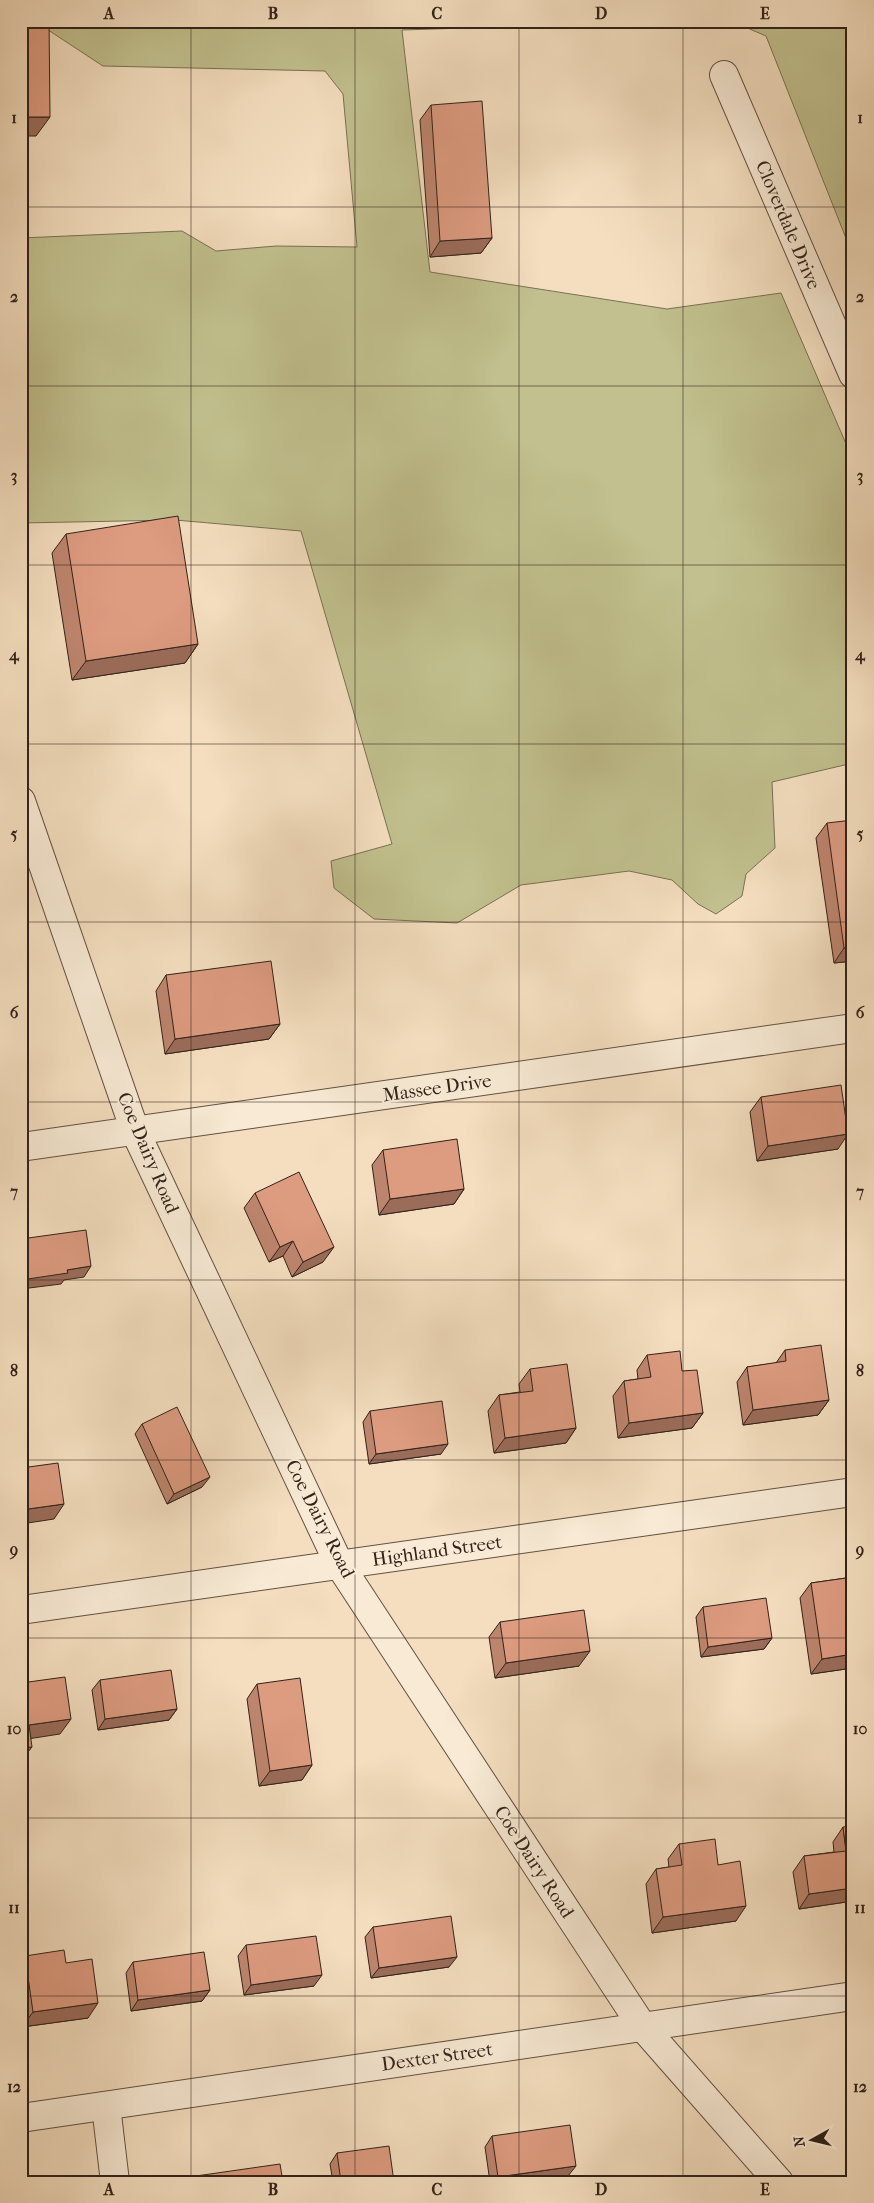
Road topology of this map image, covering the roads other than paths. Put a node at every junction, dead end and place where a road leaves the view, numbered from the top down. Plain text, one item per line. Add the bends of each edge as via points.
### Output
1 (724, 75) dead end
2 (853, 374) edge
3 (21, 801) edge
4 (853, 1028) edge
5 (135, 1131) junction
6 (21, 1147) edge
7 (853, 1492) edge
8 (339, 1564) junction
9 (21, 1610) edge
10 (853, 1996) edge
11 (642, 2026) junction
12 (106, 2106) junction
13 (21, 2118) edge
14 (115, 2182) edge
15 (779, 2182) edge

1 - 2 street, Cloverdale Drive
3 - 5 street, Coe Dairy Road
4 - 5 street, Massee Drive
5 - 6 street, Massee Drive
5 - 8 street, Coe Dairy Road
7 - 8 street, Highland Street
8 - 9 street, Highland Street
8 - 11 street, Coe Dairy Road
10 - 11 street, Dexter Street
11 - 12 street, Dexter Street
11 - 15 street, Coe Dairy Road
12 - 13 street, Dexter Street
12 - 14 street

